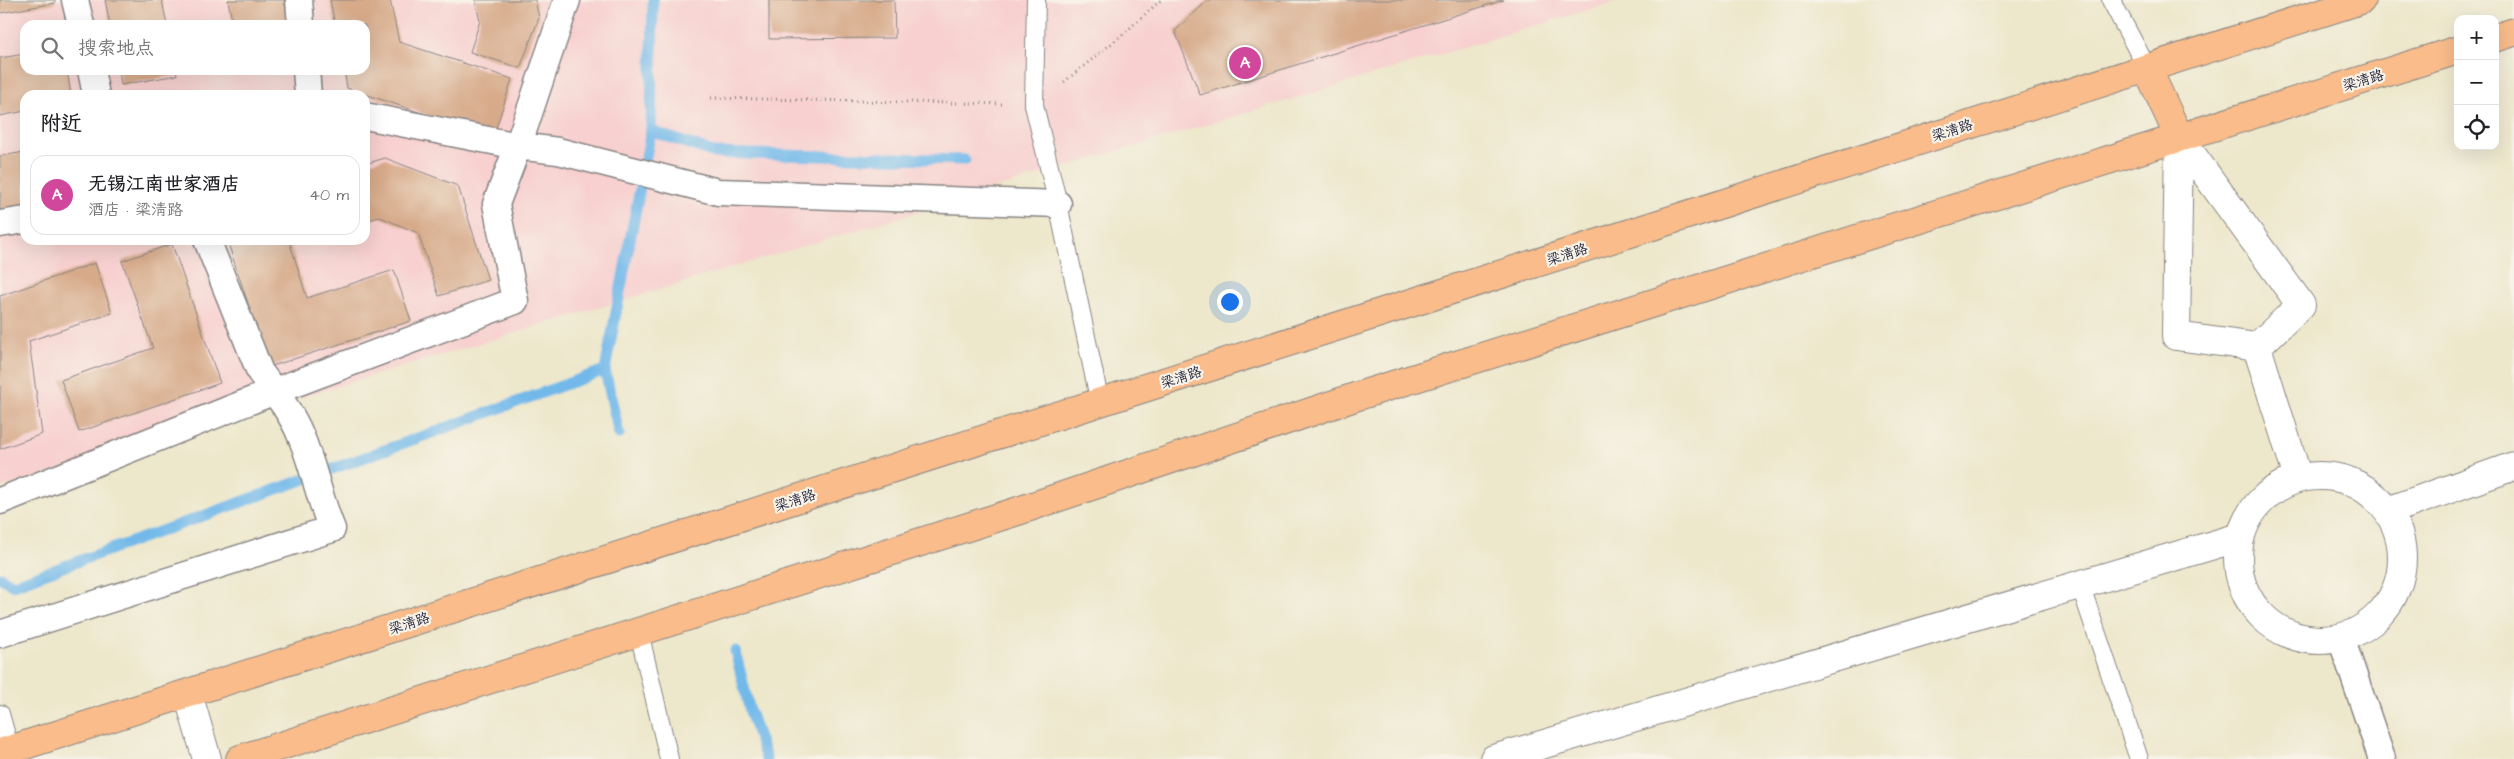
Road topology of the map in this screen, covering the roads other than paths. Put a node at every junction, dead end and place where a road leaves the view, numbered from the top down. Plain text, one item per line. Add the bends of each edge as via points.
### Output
1 (75, 0) edge
2 (299, 0) edge
3 (566, 0) edge
4 (1036, 0) edge
5 (2111, 0) edge
6 (2361, 0) edge
7 (80, 20) edge
8 (301, 20) edge
9 (2514, 32) edge
10 (2499, 37) edge
11 (2454, 51) edge
12 (2147, 68) junction
13 (92, 75) edge
14 (306, 75) edge
15 (95, 90) edge
16 (308, 90) edge
17 (370, 117) edge
18 (2179, 137) junction
19 (518, 146) junction
20 (1058, 204) junction
21 (20, 221) edge
22 (0, 224) edge
23 (209, 245) edge
24 (2257, 347) junction
25 (274, 391) junction
26 (1100, 403) junction
27 (2514, 466) edge
28 (2298, 478) junction
29 (0, 502) edge
30 (2388, 512) junction
31 (2240, 537) junction
32 (2080, 584) junction
33 (639, 632) junction
34 (0, 634) edge
35 (2341, 638) junction
36 (188, 694) junction
37 (0, 714) edge
38 (5, 751) edge
39 (207, 759) edge
40 (240, 759) edge
41 (669, 759) edge
42 (1494, 759) edge
43 (2139, 759) edge
44 (2382, 759) edge

1 - 7 street
2 - 8 street
3 - 19 street
4 - 20 lane via 1034,105
5 - 12 lane
6 - 12 main road, 梁清路
9 - 10 main road
11 - 18 main road, 梁清路
12 - 18 main road
12 - 26 main road, 梁清路
13 - 15 street
14 - 16 street
17 - 19 street
18 - 24 street via 2302,305
18 - 24 street via 2176,336
18 - 33 main road, 梁清路 via 1358,396 1018,512
19 - 20 street via 558,152 718,192
19 - 25 street via 496,204 515,301
20 - 26 lane
21 - 22 street
23 - 25 street via 260,372
24 - 28 street
25 - 29 street
25 - 34 street via 300,433 332,529
26 - 36 main road, 梁清路
27 - 30 street
28 - 30 street via 2323,476 2348,481 2371,493
28 - 31 street via 2272,491 2252,511
30 - 35 street via 2399,535 2403,560 2398,586 2386,608 2367,626
31 - 32 street
31 - 35 street via 2237,566 2245,593 2261,616 2284,633 2312,640
32 - 42 street
32 - 43 lane
33 - 40 main road, 梁清路
33 - 41 lane
35 - 44 street
36 - 38 main road, 梁清路
36 - 39 street
37 - 38 lane

